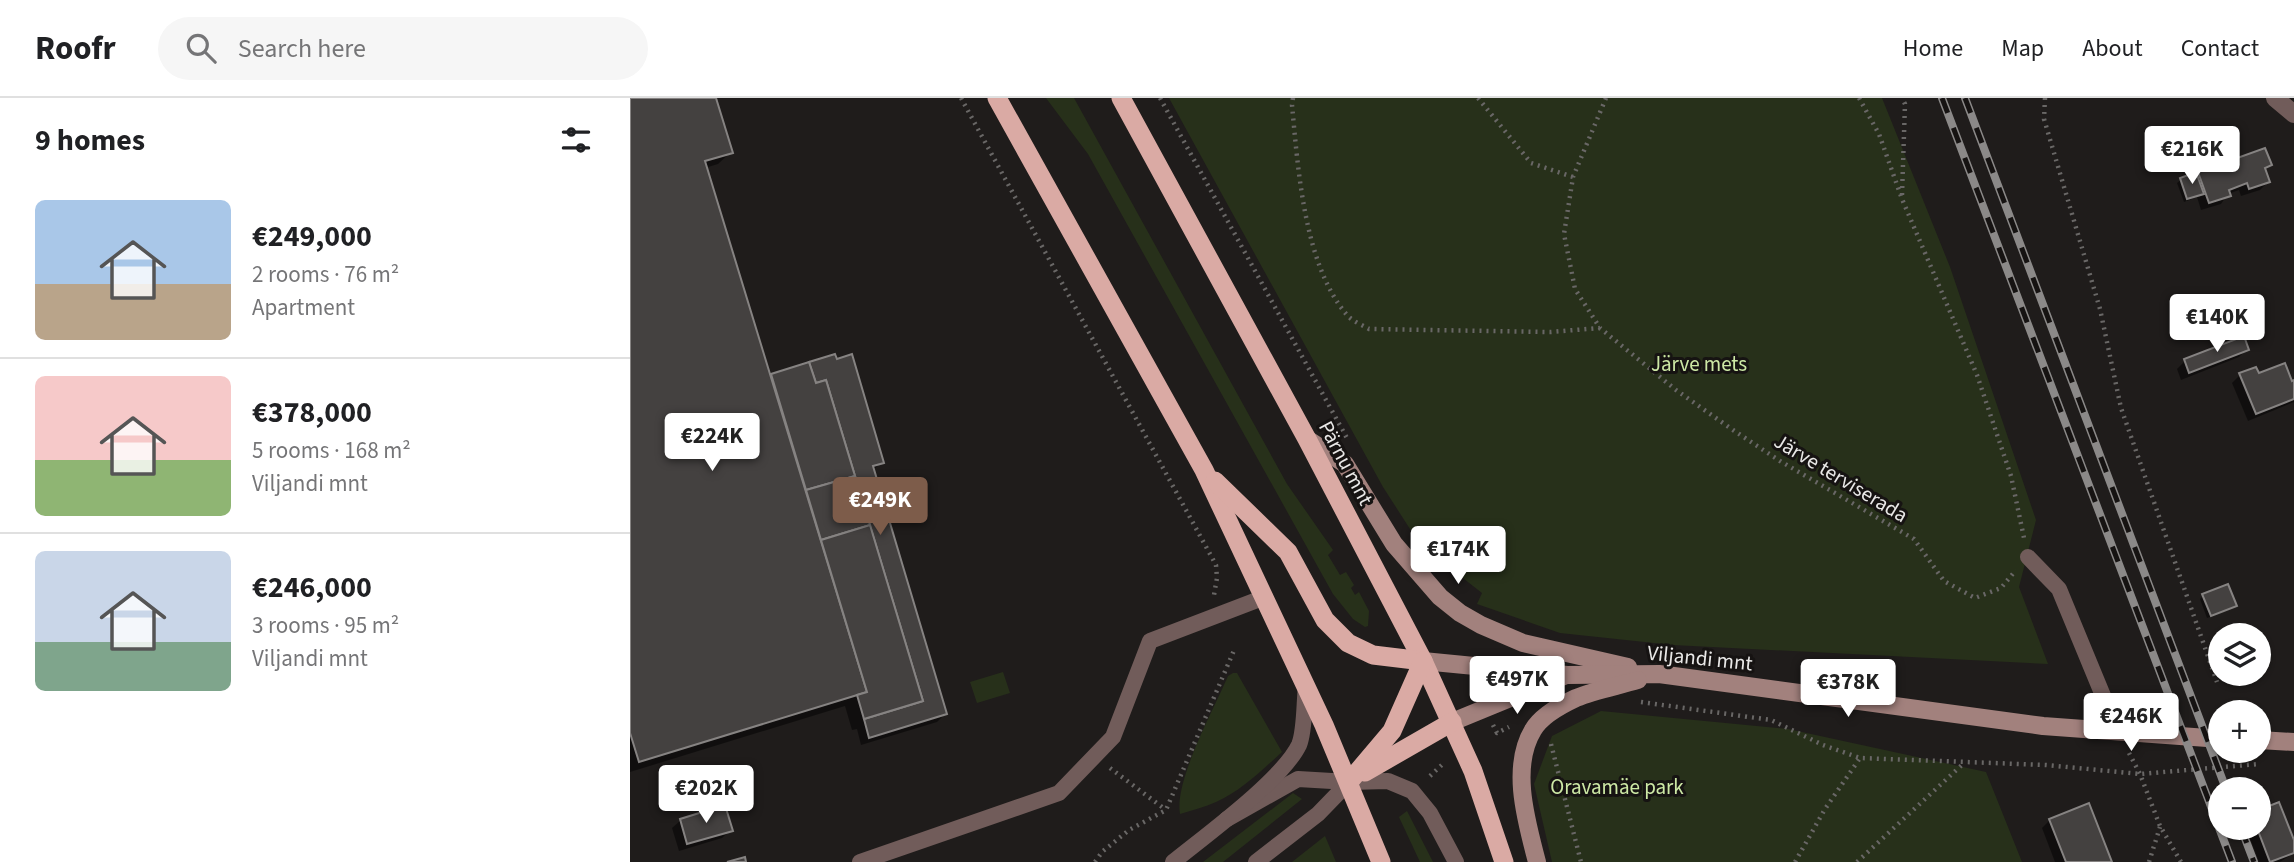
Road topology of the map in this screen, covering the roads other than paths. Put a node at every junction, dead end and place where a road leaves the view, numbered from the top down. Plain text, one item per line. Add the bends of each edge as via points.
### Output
1 (998, 98) edge
2 (1121, 98) edge
3 (2275, 98) edge
4 (2294, 114) edge
5 (1307, 439) junction
6 (1204, 470) junction
7 (2028, 557) road end
8 (1265, 597) junction
9 (1423, 660) junction
10 (1658, 674) junction
11 (1567, 675) junction
12 (1306, 686) junction
13 (1452, 722) junction
14 (2118, 732) junction
15 (2208, 738) edge
16 (2271, 740) edge
17 (2294, 741) edge
18 (1349, 782) junction
19 (1227, 819) junction
20 (860, 862) edge
21 (1173, 862) edge
22 (1256, 862) edge
23 (1381, 862) edge
24 (1456, 862) edge
25 (1504, 862) edge
26 (1537, 862) edge

1 - 6 highway
2 - 5 highway, Pärnu mnt
3 - 4 street
5 - 9 highway, Pärnu mnt
5 - 10 main road via 1345,464 1394,544 1440,597 1460,612 1523,643
6 - 8 highway
6 - 9 highway via 1288,552 1325,620 1348,643 1373,655
7 - 14 lane via 2059,589
8 - 12 highway
8 - 20 lane via 1150,641 1113,737 1059,793
9 - 11 main road, Viljandi mnt
9 - 13 highway, Pärnu mnt
9 - 18 highway via 1392,731
10 - 11 main road, Viljandi mnt
10 - 14 main road, Viljandi mnt via 2042,726
10 - 26 main road via 1577,698 1533,730 1523,760 1522,786
11 - 13 main road
12 - 18 highway
12 - 19 lane via 1300,743 1276,774
13 - 18 highway
13 - 25 highway, Pärnu mnt
14 - 15 main road, Viljandi mnt
16 - 17 main road
18 - 19 lane via 1298,779
18 - 22 lane via 1318,814
18 - 23 highway
18 - 24 lane via 1388,781 1412,791 1430,813
19 - 21 lane

